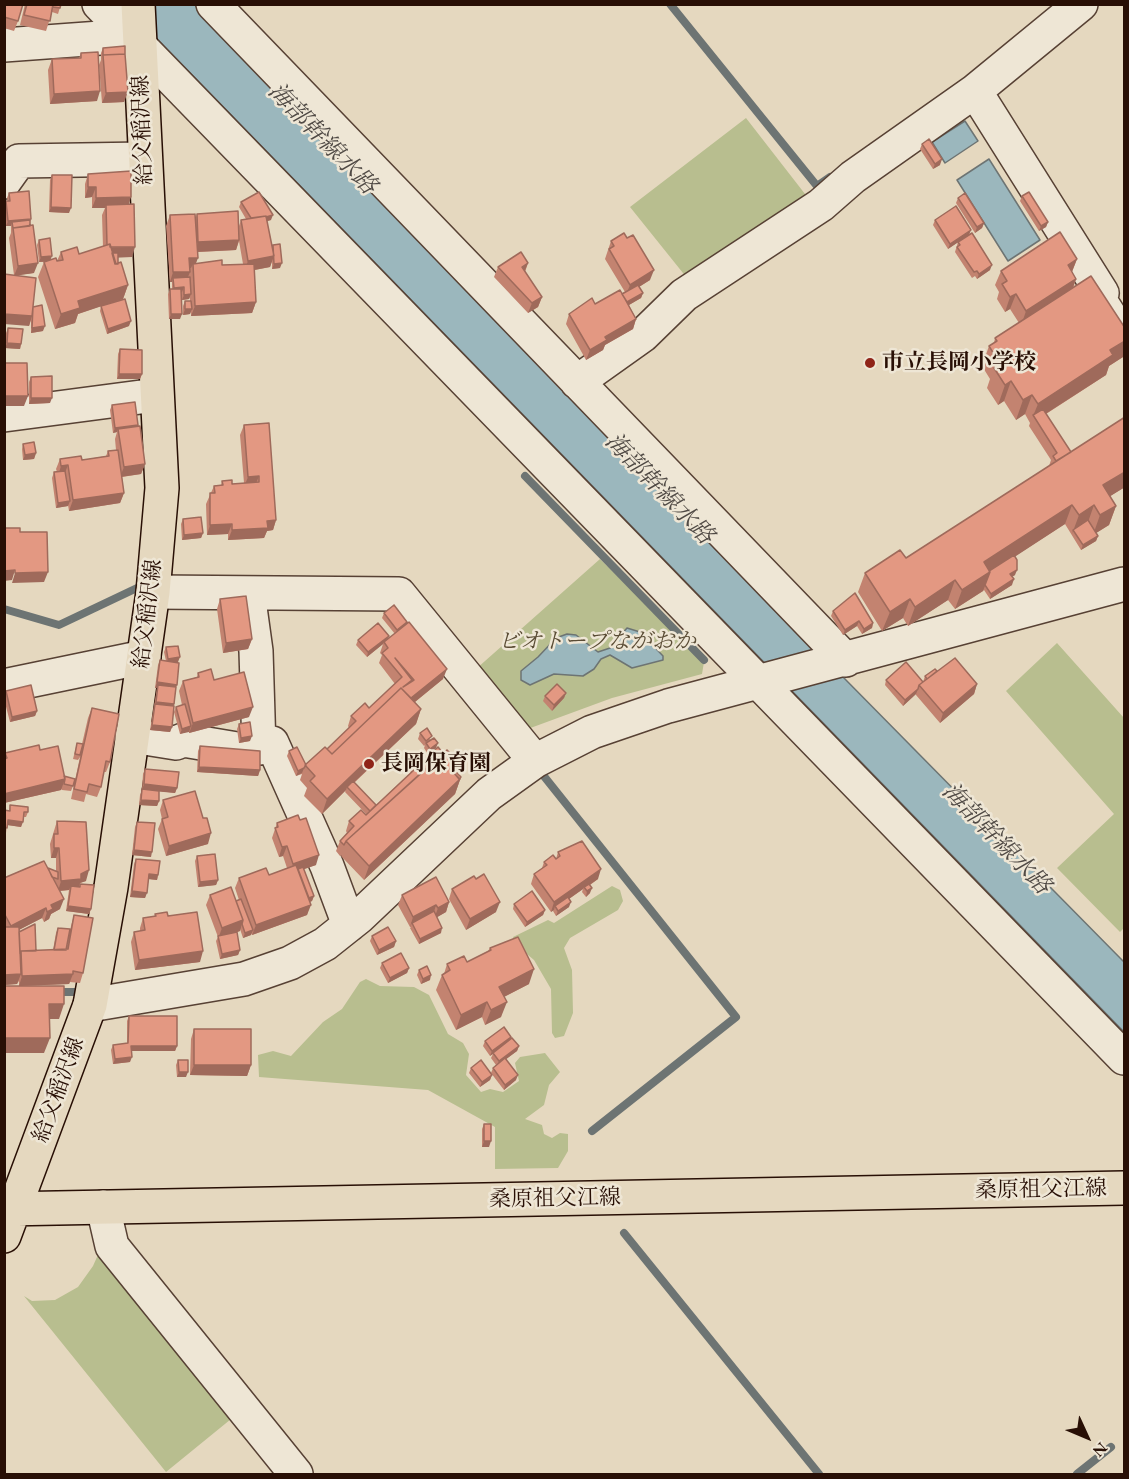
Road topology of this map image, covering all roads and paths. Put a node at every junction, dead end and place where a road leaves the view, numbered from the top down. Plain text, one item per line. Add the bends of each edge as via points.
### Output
1 (99, 4) edge
2 (213, 4) edge
3 (1081, 4) edge
4 (136, 28) edge
5 (4, 45) edge
6 (975, 91) junction
7 (144, 159) junction
8 (4, 182) edge
9 (1125, 338) edge
10 (577, 382) junction
11 (156, 395) junction
12 (4, 415) edge
13 (1125, 584) edge
14 (153, 592) junction
15 (248, 593) junction
16 (144, 657) junction
17 (842, 661) junction
18 (766, 680) junction
19 (4, 686) edge
20 (132, 736) junction
21 (260, 748) junction
22 (535, 761) junction
23 (349, 925) junction
24 (90, 1005) junction
25 (1125, 1058) edge
26 (1125, 1188) edge
27 (103, 1207) junction
28 (8, 1217) edge
29 (296, 1474) edge

1 - 4 street
2 - 10 street
3 - 6 street
4 - 5 street
4 - 7 main road, 給父稲沢線
4 - 18 street
6 - 9 street
6 - 10 street via 853,177 821,205 684,295 643,335
7 - 8 street via 20,161
7 - 11 main road, 給父稲沢線
10 - 17 street
11 - 12 street
11 - 14 main road, 給父稲沢線 via 162,488
13 - 17 street
14 - 15 street
14 - 16 main road, 給父稲沢線
15 - 21 street via 256,651
15 - 22 street via 399,594
16 - 19 street
16 - 20 main road, 給父稲沢線
17 - 18 street
18 - 22 street via 668,706 592,732
18 - 25 street
20 - 21 street via 237,749
20 - 24 main road, 給父稲沢線
21 - 23 street via 272,743
22 - 23 street via 489,794
23 - 24 street via 290,963 244,979
24 - 28 main road, 給父稲沢線
26 - 27 main road, 桑原祖父江線
27 - 28 main road, 桑原祖父江線
27 - 29 street via 112,1245

